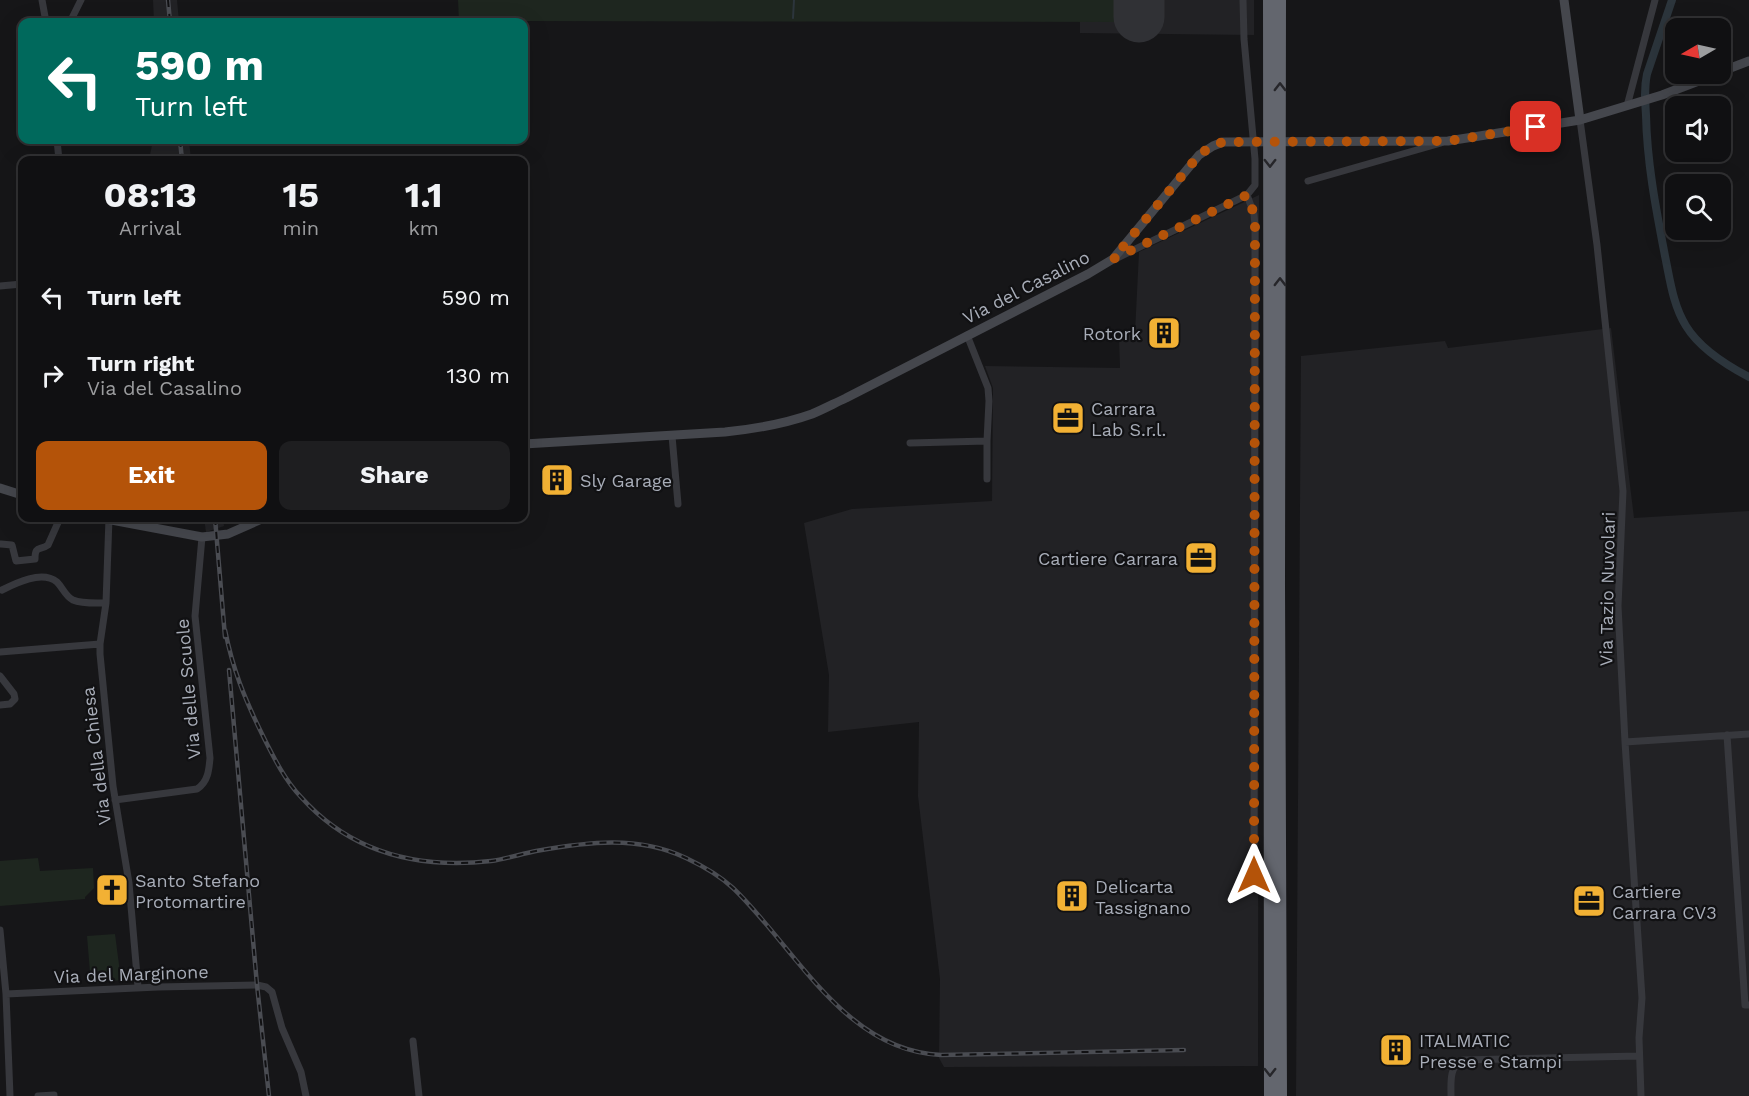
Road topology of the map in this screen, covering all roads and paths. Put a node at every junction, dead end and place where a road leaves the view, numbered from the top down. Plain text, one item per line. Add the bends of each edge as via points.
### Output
1 (42, 0) edge
2 (81, 0) edge
3 (1243, 0) edge
4 (1269, 0) edge
5 (1280, 0) edge
6 (1564, 0) edge
7 (1655, 0) edge
8 (45, 18) edge
9 (72, 18) edge
10 (1749, 61) edge
11 (1731, 68) edge
12 (1690, 84) edge
13 (1628, 106) junction
14 (1580, 120) junction
15 (1449, 141) junction
16 (1308, 181) dead end
17 (1247, 195) junction
18 (1113, 259) junction
19 (18, 284) edge
20 (0, 286) edge
21 (967, 335) junction
22 (672, 435) junction
23 (987, 441) junction
24 (910, 443) dead end
25 (528, 444) edge
26 (987, 479) dead end
27 (0, 489) edge
28 (18, 494) edge
29 (678, 504) dead end
30 (58, 522) edge
31 (107, 522) edge
32 (127, 522) edge
33 (255, 522) edge
34 (202, 537) junction
35 (1, 544) edge
36 (2, 590) dead end
37 (106, 603) junction
38 (100, 644) junction
39 (0, 652) edge
40 (0, 676) edge
41 (0, 705) edge
42 (1749, 734) edge
43 (1727, 735) junction
44 (1624, 742) junction
45 (115, 800) junction
46 (1254, 875) dead end
47 (0, 930) edge
48 (138, 987) junction
49 (6, 994) junction
50 (1749, 1005) edge
51 (413, 1041) dead end
52 (1639, 1056) junction
53 (54, 1095) edge
54 (10, 1096) edge
55 (38, 1096) edge
56 (306, 1096) edge
57 (419, 1096) edge
58 (1270, 1096) edge
59 (1281, 1096) edge
60 (1452, 1096) edge
61 (1641, 1096) edge

1 - 8 street
2 - 9 street
3 - 17 street via 1255,159 1255,185
4 -> 58 highway
59 -> 5 highway
6 - 14 street
7 - 13 street
10 - 11 street, Via del Casalino
12 - 13 street, Via del Casalino
13 - 14 street, Via del Casalino
14 - 15 street, Via del Casalino
14 - 44 street, Via Tazio Nuvolari via 1623,491 1618,606
15 - 16 street
15 - 18 street, Via del Casalino via 1223,142 1199,155
17 - 18 street
17 - 46 street via 1255,226
18 - 21 street, Via del Casalino
19 - 20 street
21 - 22 street, Via del Casalino via 812,414 758,428
21 - 23 street via 989,392
22 - 25 street, Via del Casalino
22 - 29 street
23 - 24 street
23 - 26 street
27 - 28 street
30 - 35 street via 48,545 35,552 35,559 15,561 12,544
31 - 37 street, Via della Chiesa
32 - 34 street
33 - 34 street via 228,534
34 - 45 street, Via delle Scuole via 195,616 209,771 197,789
36 - 37 street via 23,579 43,578 56,581 75,602
37 - 38 street, Via della Chiesa
38 - 39 street
38 - 45 street, Via della Chiesa
40 - 41 street via 15,699
42 - 43 street
43 - 44 street
43 - 50 street via 1745,1005
44 - 52 street, Via Tazio Nuvolari via 1642,998
45 - 48 street, Via della Chiesa via 129,883
47 - 49 street
48 - 49 street, Via del Marginone
48 - 56 street, Via del Marginone via 266,987 272,992
49 - 54 street
51 - 57 street
52 - 60 street via 1462,1060 1453,1069
52 - 61 street, Via Tazio Nuvolari
53 - 55 street

